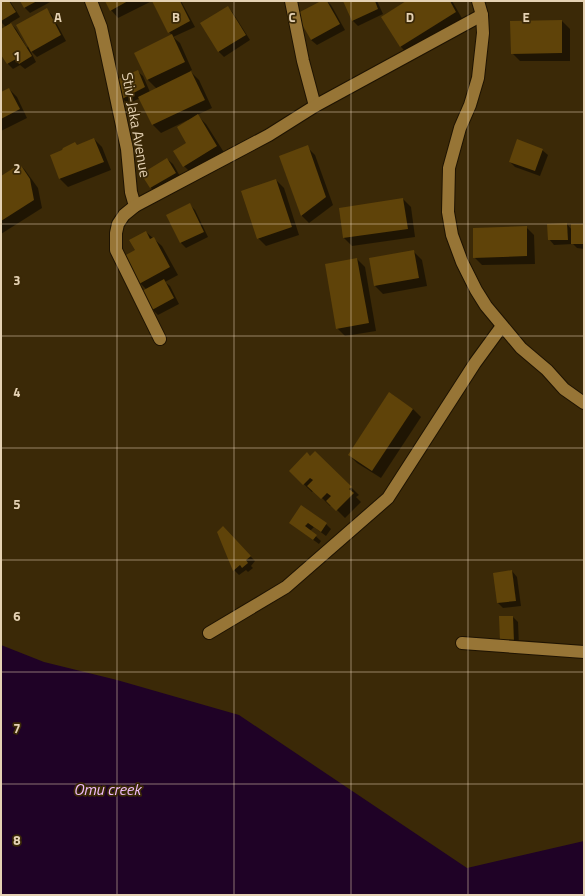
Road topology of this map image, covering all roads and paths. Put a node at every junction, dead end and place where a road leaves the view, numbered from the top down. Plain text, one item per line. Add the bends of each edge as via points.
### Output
1 (91, 1) edge
2 (290, 1) edge
3 (478, 1) edge
4 (482, 15) junction
5 (315, 106) junction
6 (135, 206) junction
7 (502, 326) junction
8 (160, 339) dead end
9 (584, 403) edge
10 (209, 633) dead end
11 (462, 643) dead end
12 (584, 652) edge

1 - 6 street, Stiv-Jaka Avenue via 101,27 127,149
2 - 5 street
3 - 4 street
4 - 5 street
4 - 7 street via 483,33 478,78 449,168 448,212 452,235 476,290
5 - 6 street via 270,135
6 - 8 street via 118,224 116,250
7 - 9 street via 564,390
7 - 10 street via 475,363 388,498 286,587
11 - 12 street

